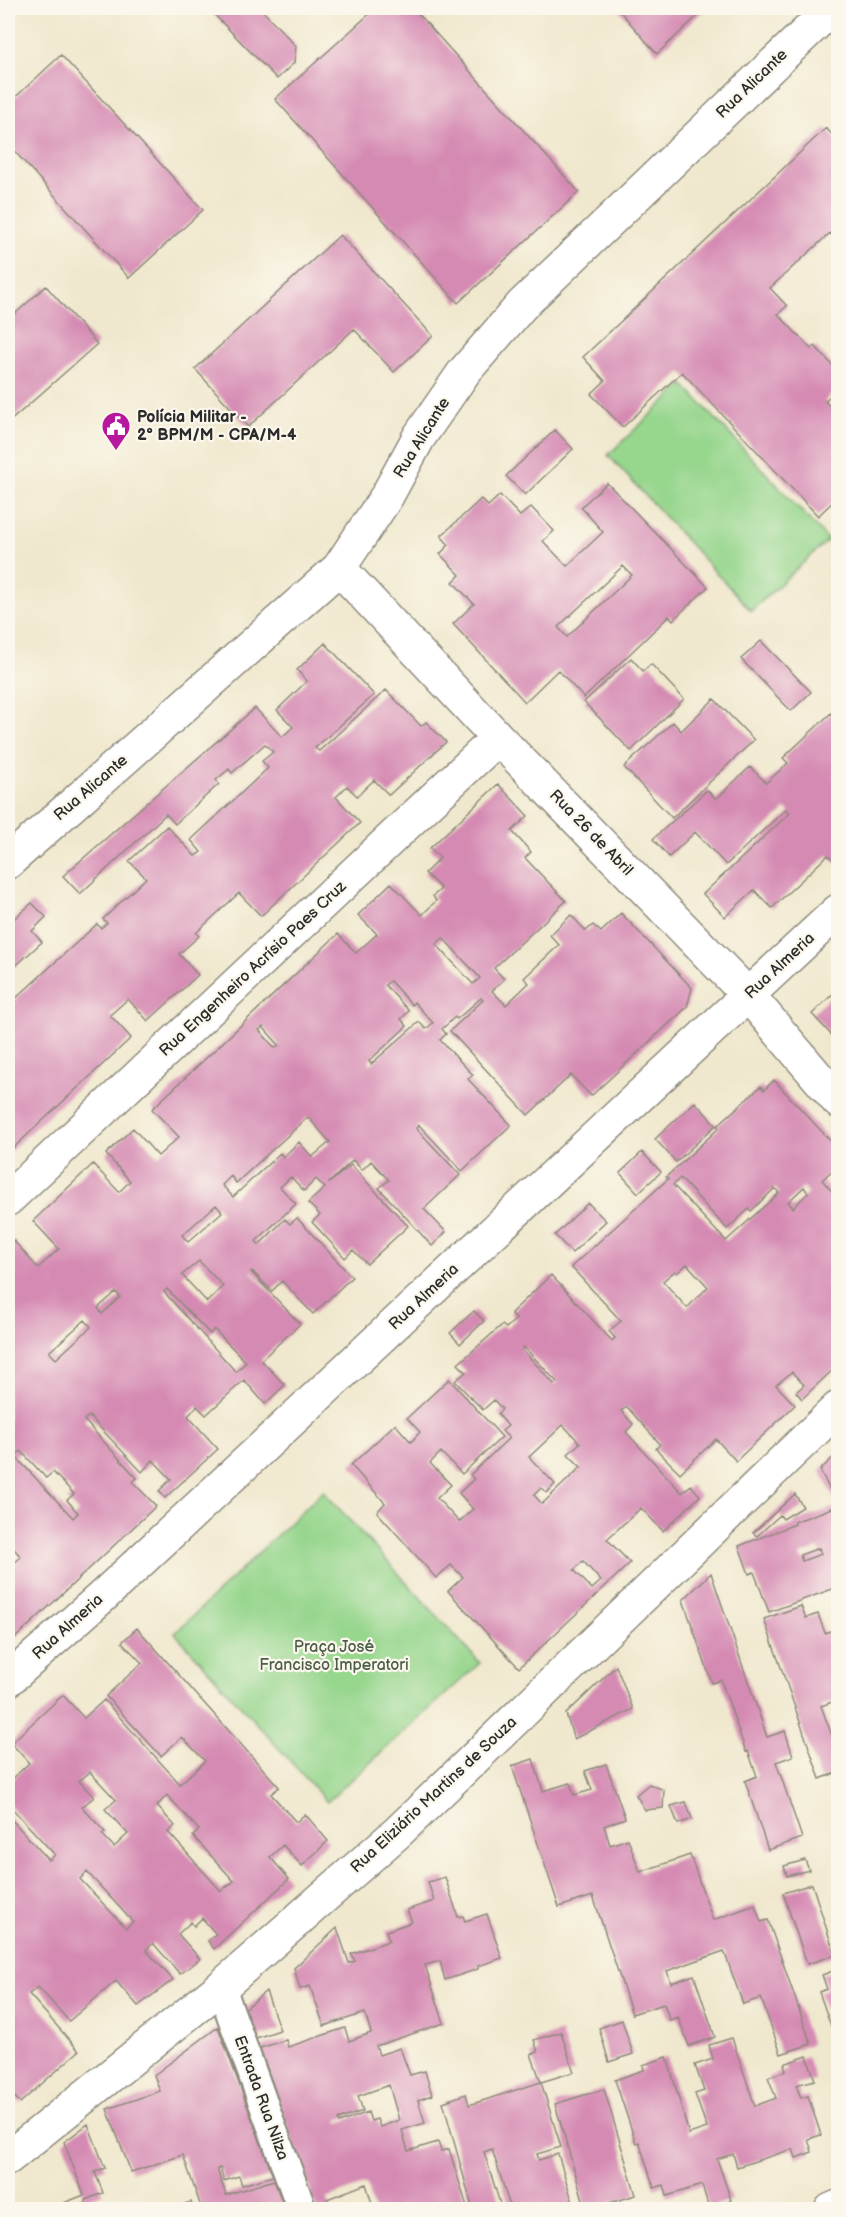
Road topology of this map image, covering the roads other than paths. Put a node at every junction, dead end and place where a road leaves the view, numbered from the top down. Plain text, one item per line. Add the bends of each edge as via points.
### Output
1 (832, 8) edge
2 (339, 568) junction
3 (498, 738) junction
4 (8, 862) edge
5 (838, 911) edge
6 (748, 995) junction
7 (838, 1101) edge
8 (8, 1199) edge
9 (838, 1408) edge
10 (8, 1680) edge
11 (220, 1987) junction
12 (8, 2158) edge
13 (838, 2207) edge
14 (302, 2210) edge
15 (831, 2210) edge

1 - 2 street, Rua Alicante via 522,305 464,372
2 - 3 street, Rua 26 de Abril
2 - 4 street, Rua Alicante
3 - 6 street, Rua 26 de Abril
3 - 8 street, Rua Engenheiro Acrísio Paes Cruz
5 - 6 street, Rua Almeria
6 - 7 street, Rua 26 de Abril
6 - 10 street, Rua Almeria
9 - 11 street, Rua Eliziário Martins de Souza via 398,1832
11 - 12 street, Rua Eliziário Martins de Souza
11 - 14 lane, Entrada Rua Nilza
13 - 15 street

